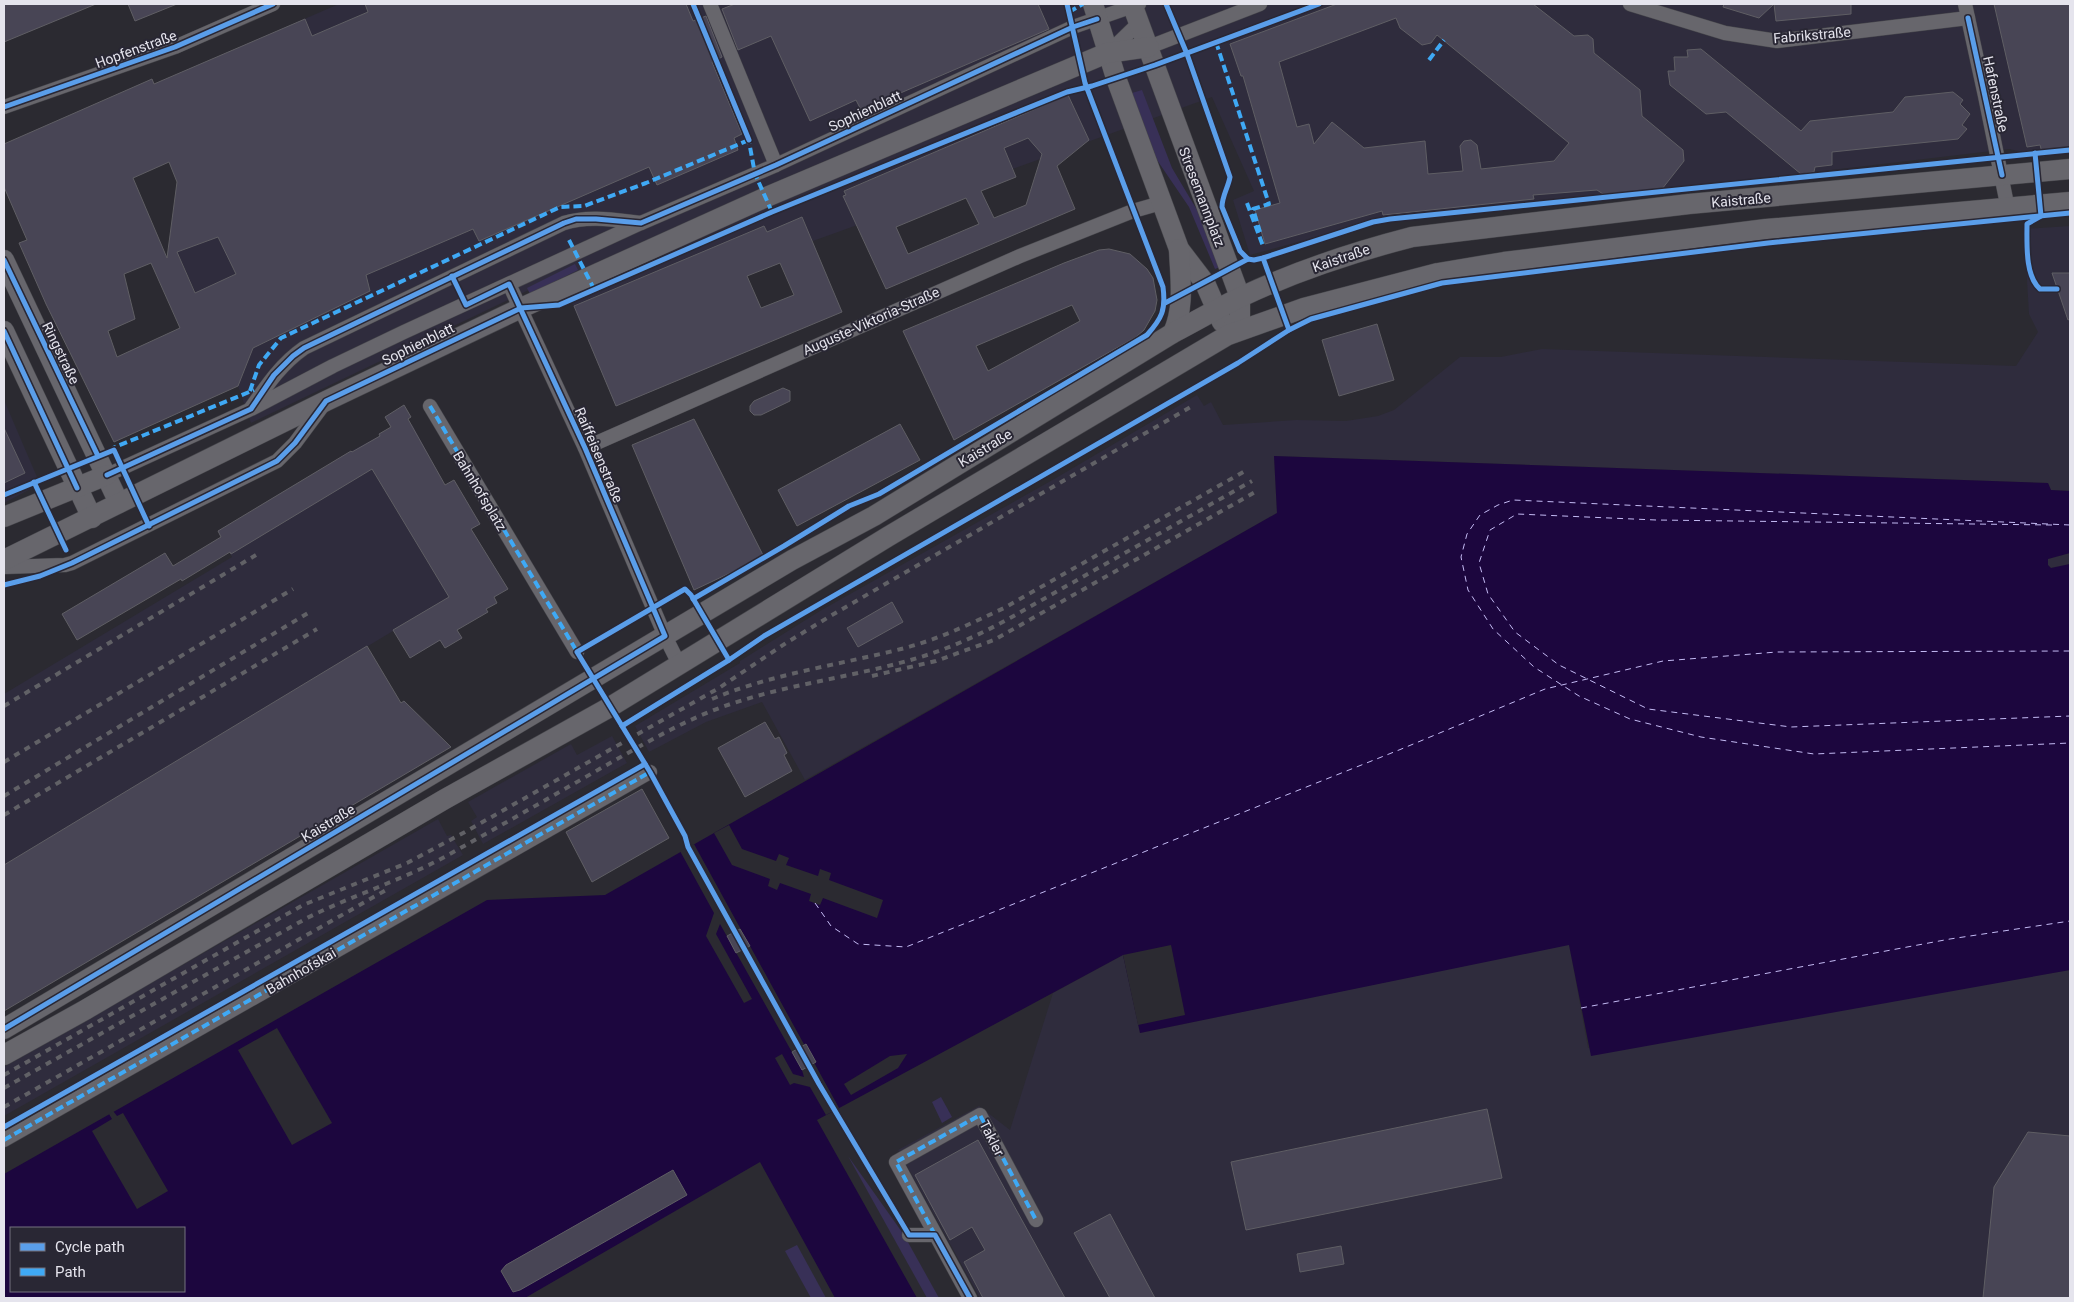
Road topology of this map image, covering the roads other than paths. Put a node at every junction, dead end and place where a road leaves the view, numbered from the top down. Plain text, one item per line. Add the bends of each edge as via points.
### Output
1 (274, 4) edge
2 (710, 4) edge
3 (1260, 4) edge
4 (1630, 4) edge
5 (1965, 4) edge
6 (1136, 9) edge
7 (1095, 11) edge
8 (1968, 18) junction
9 (1149, 47) junction
10 (1107, 53) junction
11 (4, 107) edge
12 (776, 165) junction
13 (2070, 169) edge
14 (2002, 174) junction
15 (2070, 202) edge
16 (1161, 203) junction
17 (2008, 209) junction
18 (641, 223) junction
19 (1179, 249) junction
20 (4, 260) edge
21 (509, 284) junction
22 (1240, 297) junction
23 (521, 308) junction
24 (1217, 309) junction
25 (4, 331) edge
26 (1174, 333) junction
27 (1228, 335) junction
28 (326, 401) junction
29 (430, 406) dead end
30 (250, 409) junction
31 (585, 448) junction
32 (107, 475) junction
33 (77, 488) junction
34 (119, 503) junction
35 (4, 517) edge
36 (92, 518) junction
37 (4, 560) edge
38 (4, 567) edge
39 (665, 636) junction
40 (577, 652) dead end
41 (679, 664) junction
42 (650, 772) dead end
43 (4, 1029) edge
44 (4, 1055) edge
45 (4, 1140) edge
46 (1036, 1220) dead end
47 (910, 1235) dead end
48 (935, 1235) junction
49 (970, 1298) edge

1 - 11 street, Hopfenstraße via 175,47
2 - 12 street
3 - 9 street
4 - 8 street, Fabrikstraße via 1725,33 1777,41
5 - 8 street, Hafenstraße
6 - 7 street, Sophienblatt
6 - 9 main road, Stresemannplatz
6 - 10 street
7 - 10 main road
7 - 12 street, Sophienblatt via 1073,28
8 - 14 street, Hafenstraße
9 - 10 main road, Sophienblatt
9 - 22 main road, Stresemannplatz
10 - 16 main road
10 - 23 main road, Sophienblatt via 764,198
12 - 18 street, Sophienblatt
13 - 14 main road, Kaistraße
14 - 17 street, Hafenstraße
14 - 22 main road, Kaistraße via 1689,204 1412,237 1368,248
15 - 17 main road, Kaistraße
16 - 19 main road
16 - 31 street, Auguste-Viktoria-Straße via 1020,256
17 - 27 main road, Kaistraße via 1766,229 1504,262 1438,273 1304,308
18 - 21 street, Sophienblatt
18 - 30 street via 596,219 564,223 293,356
19 - 24 main road via 1202,278
19 - 26 main road via 1182,302
20 - 32 main road, Ringstraße
21 - 23 street, Raiffeisenstraße
21 - 30 street, Sophienblatt via 351,357
22 - 24 main road, Kaistraße
22 - 27 main road, Stresemannplatz via 1240,317
23 - 28 main road, Sophienblatt
23 - 31 street, Raiffeisenstraße
24 - 26 main road, Kaistraße
24 - 27 main road
25 - 33 main road
26 - 39 main road, Kaistraße via 874,516
27 - 41 main road, Kaistraße
28 - 34 main road, Sophienblatt
28 - 38 street via 296,443 277,461 68,564
29 - 40 street, Bahnhofsplatz
30 - 32 street, Sophienblatt
31 - 39 street, Raiffeisenstraße
32 - 33 main road, Sophienblatt
32 - 34 main road, Ringstraße
33 - 35 main road, Sophienblatt
33 - 36 main road
34 - 36 main road, Sophienblatt
36 - 37 main road, Sophienblatt
39 - 41 street, Raiffeisenstraße
39 - 43 main road, Kaistraße
41 - 44 main road, Kaistraße via 610,707
42 - 45 street, Bahnhofskai
46 - 48 street, Takler via 980,1115 896,1162
47 - 48 street
48 - 49 street

